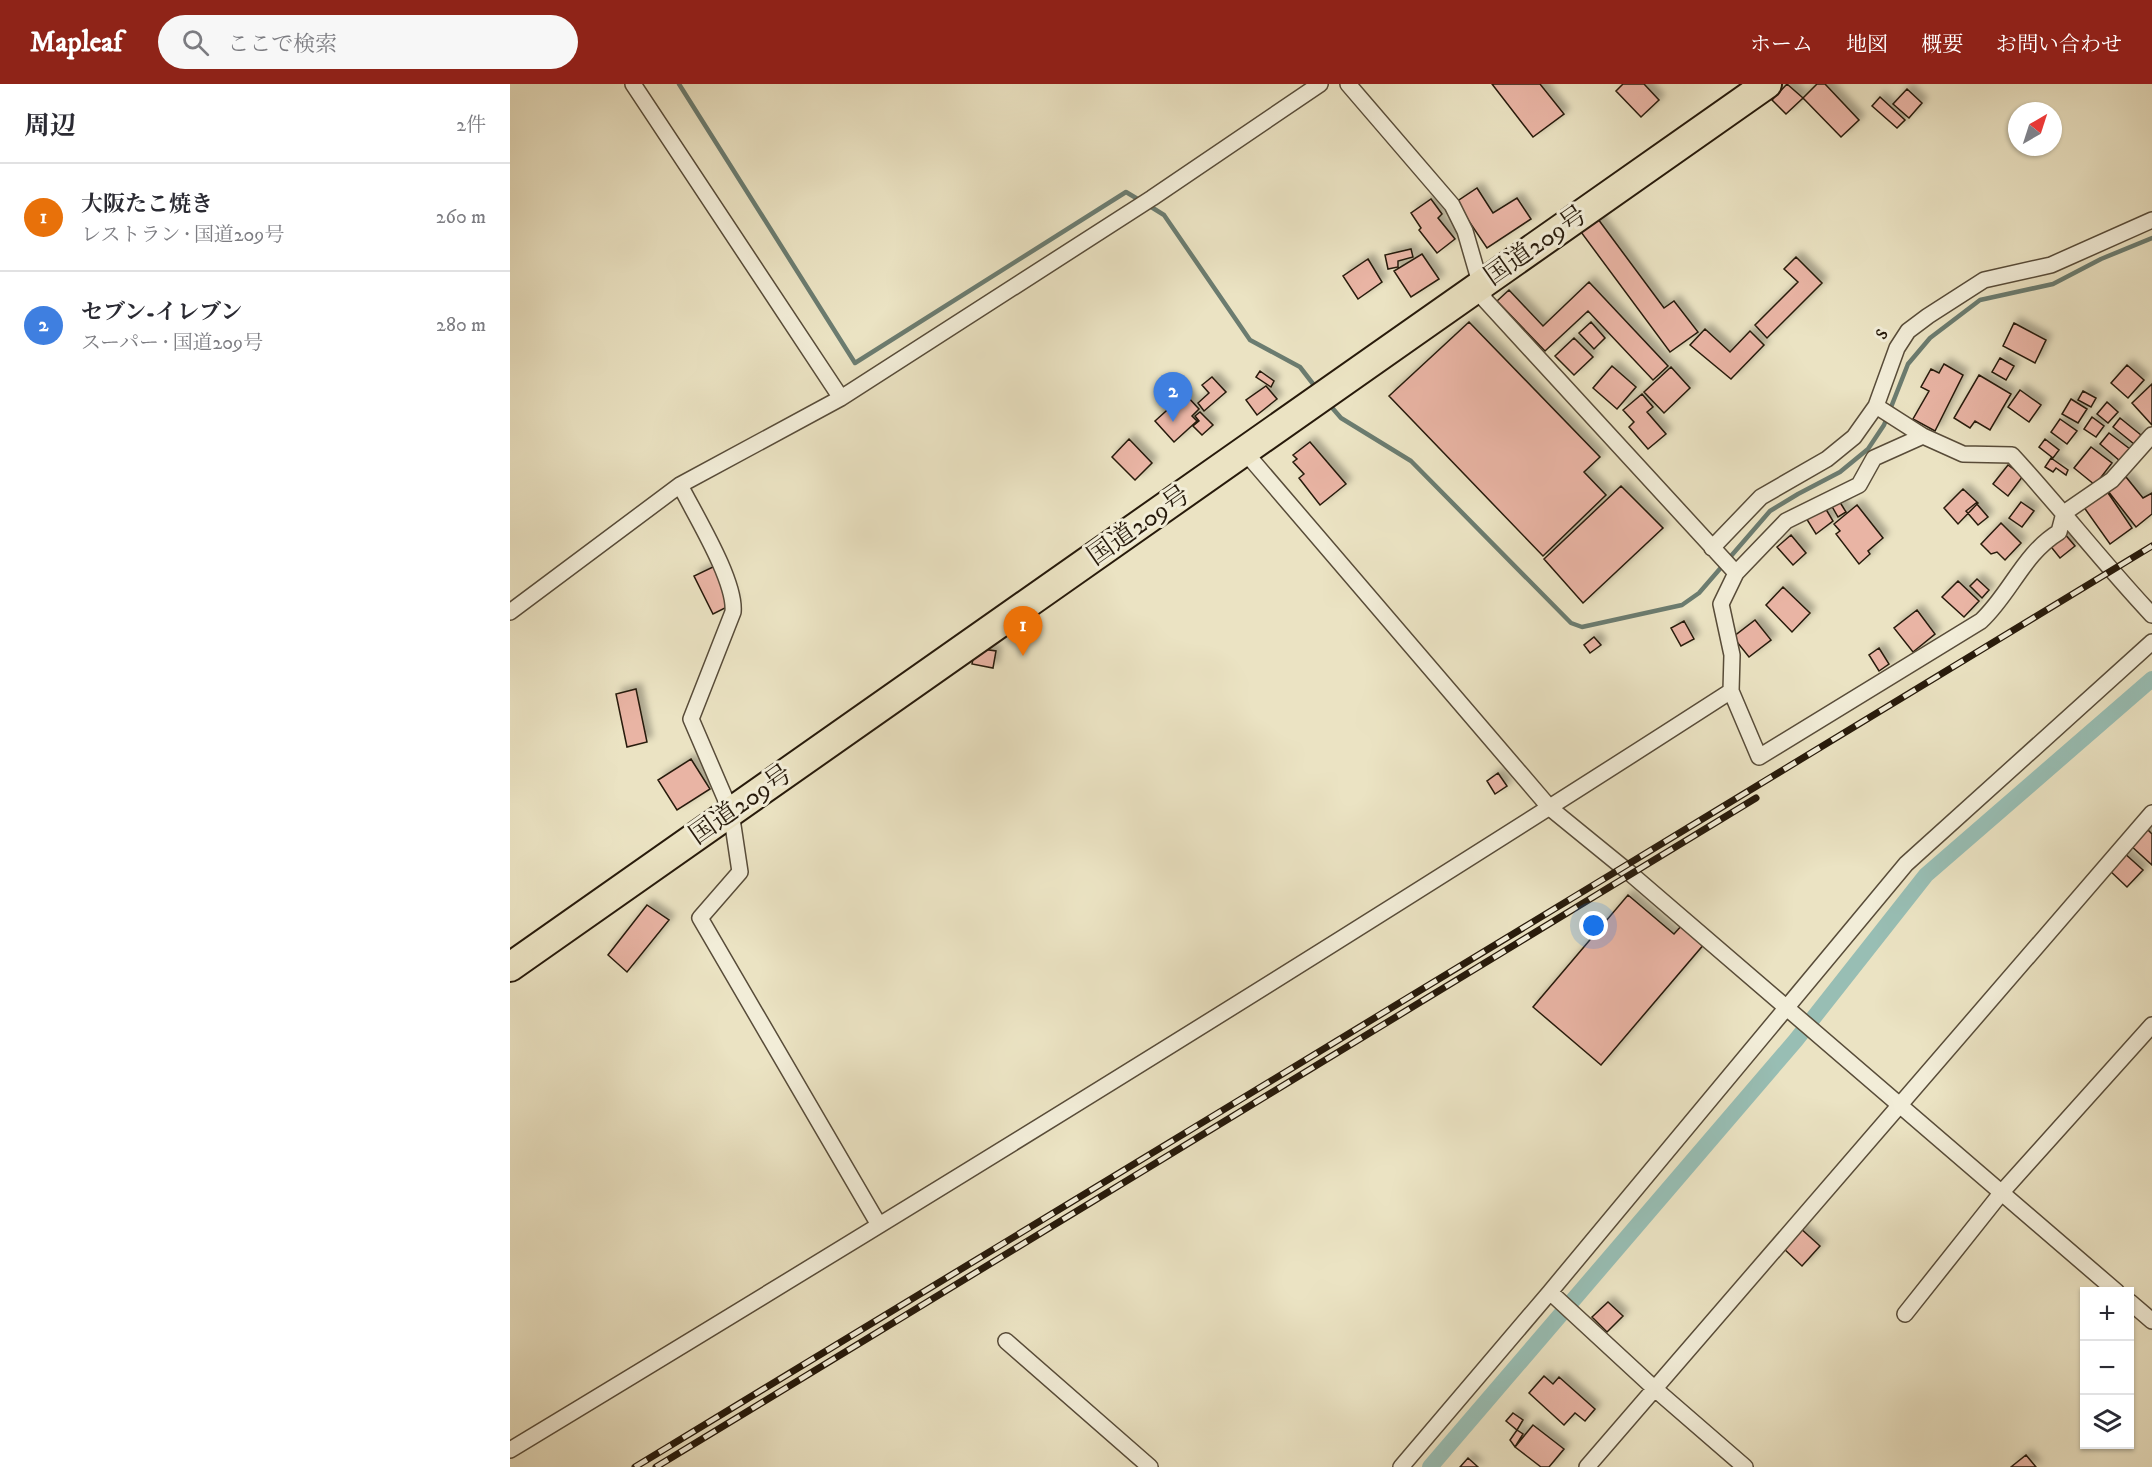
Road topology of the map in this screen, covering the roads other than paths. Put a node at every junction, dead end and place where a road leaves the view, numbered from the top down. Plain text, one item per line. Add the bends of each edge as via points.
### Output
1 (633, 84) edge
2 (1320, 84) edge
3 (1348, 84) edge
4 (1767, 84) edge
5 (2152, 220) edge
6 (1480, 286) junction
7 (841, 398) junction
8 (1876, 406) junction
9 (2152, 435) edge
10 (1923, 436) junction
11 (1245, 452) junction
12 (680, 485) junction
13 (2064, 513) junction
14 (1715, 552) junction
15 (1733, 570) junction
16 (512, 605) edge
17 (2152, 615) edge
18 (2152, 642) edge
19 (1731, 691) junction
20 (1550, 808) junction
21 (731, 812) junction
22 (2152, 813) edge
23 (510, 967) edge
24 (1786, 1008) junction
25 (2152, 1025) edge
26 (1900, 1105) junction
27 (2002, 1192) junction
28 (879, 1225) junction
29 (2111, 1287) edge
30 (1550, 1292) junction
31 (2134, 1305) edge
32 (1905, 1314) dead end
33 (2152, 1321) edge
34 (1006, 1341) dead end
35 (1655, 1389) junction
36 (510, 1450) edge
37 (1150, 1467) edge
38 (1401, 1467) edge
39 (1587, 1467) edge
40 (1745, 1467) edge

1 - 7 street
2 - 7 street
3 - 6 street via 1452,205 1465,231
4 - 6 highway, 国道209号
5 - 8 street, s via 2052,265 1984,280 1928,316 1908,331 1897,348
6 - 11 highway, 国道209号
6 - 14 street via 1485,300
7 - 12 street
8 - 10 street
8 - 14 street, s via 1854,437 1827,459 1761,498
9 - 13 street via 2112,480
10 - 13 street via 1963,454 2012,454
10 - 15 street via 1874,458 1859,484 1785,521
11 - 20 street
11 - 21 highway, 国道209号
12 - 16 street
12 - 21 street via 728,580 733,604 691,719
13 - 17 street
13 - 19 street via 2059,532 2032,553 1981,621 1759,757
14 - 15 street
15 - 19 street via 1721,604 1732,655
18 - 24 street via 1906,864
19 - 20 street
20 - 24 street
20 - 28 street
21 - 23 highway, 国道209号
21 - 28 street via 740,872 700,918
22 - 26 street
24 - 26 street
24 - 30 street
25 - 27 street
26 - 27 street
26 - 35 street
27 - 29 street
27 - 32 street
28 - 36 street
30 - 35 street
30 - 38 street
31 - 33 street
34 - 37 street
35 - 39 street
35 - 40 street

